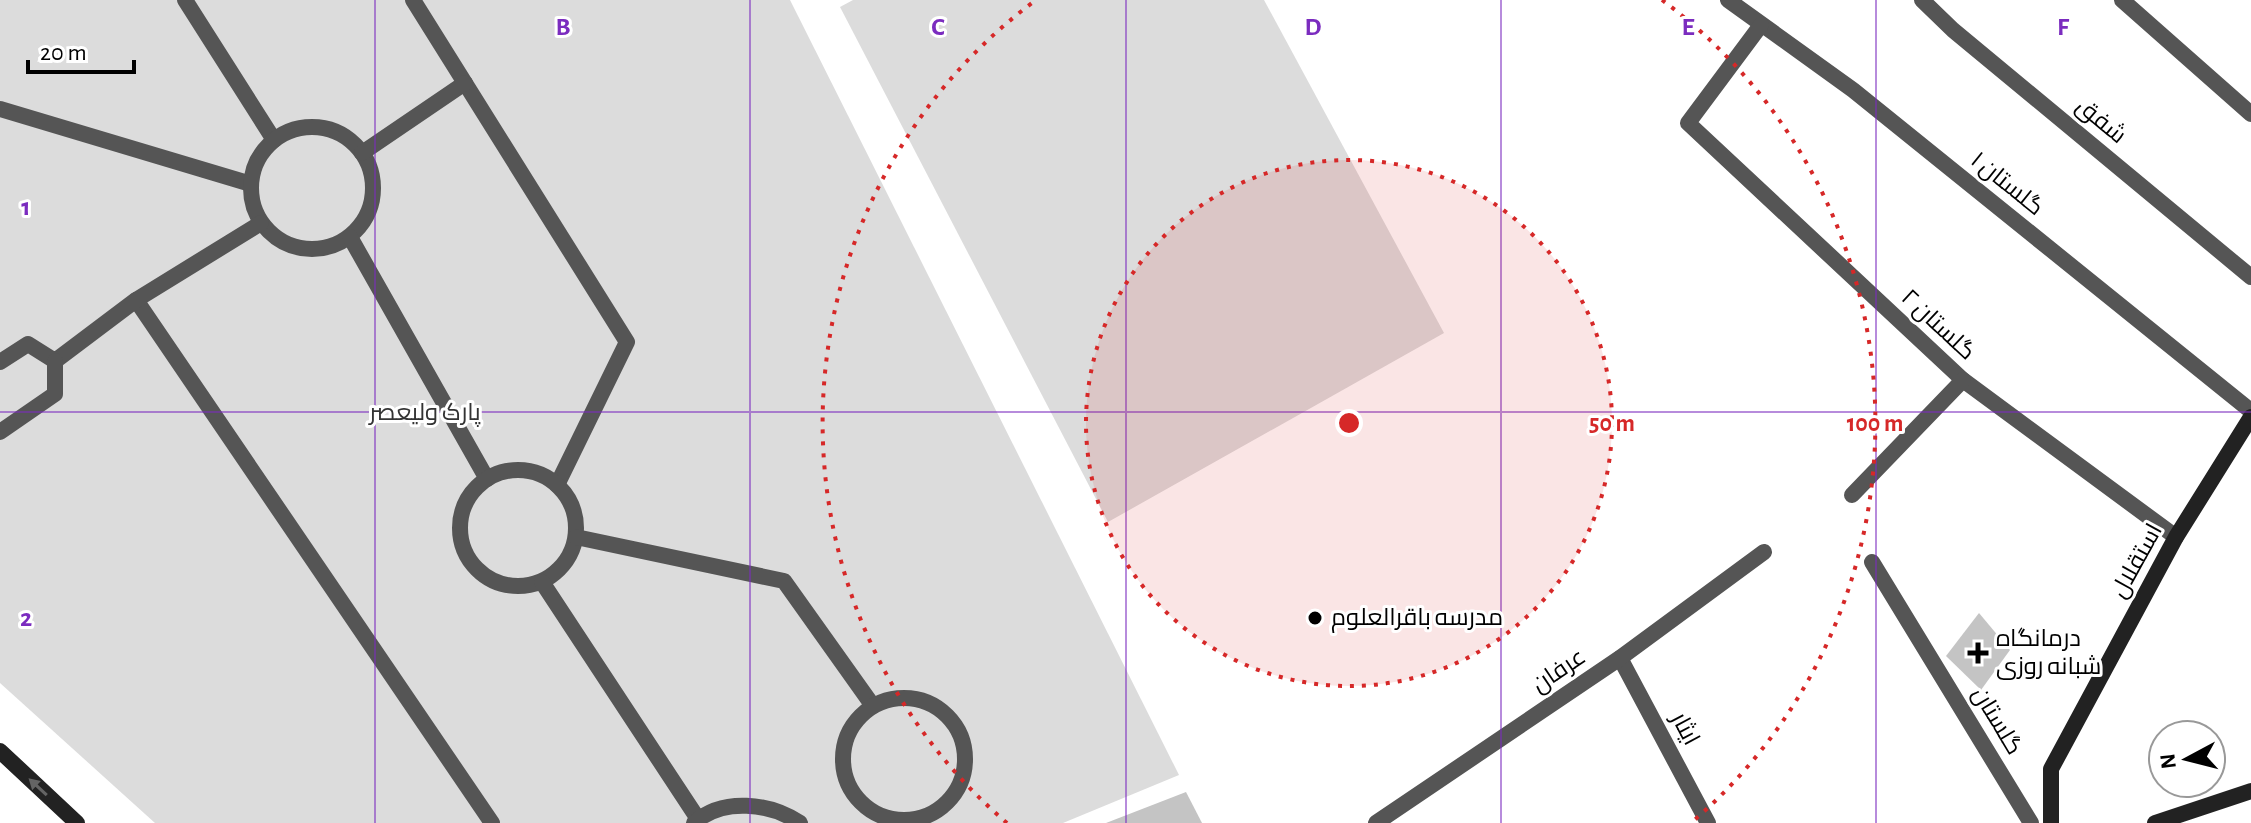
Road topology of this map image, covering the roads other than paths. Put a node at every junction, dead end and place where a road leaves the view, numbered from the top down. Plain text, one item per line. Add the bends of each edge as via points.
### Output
1 (185, 0) edge
2 (413, 0) edge
3 (1728, 0) edge
4 (1922, 0) edge
5 (2122, 0) edge
6 (1761, 25) junction
7 (465, 83) junction
8 (0, 109) edge
9 (2251, 114) edge
10 (274, 140) junction
11 (362, 153) junction
12 (251, 184) junction
13 (261, 223) junction
14 (350, 237) junction
15 (2251, 277) edge
16 (136, 300) junction
17 (55, 361) junction
18 (0, 362) edge
19 (1963, 380) junction
20 (2251, 414) edge
21 (0, 432) edge
22 (2245, 440) edge
23 (487, 479) junction
24 (557, 485) junction
25 (1852, 495) dead end
26 (576, 537) junction
27 (2176, 537) junction
28 (1764, 552) dead end
29 (1872, 562) dead end
30 (542, 582) junction
31 (1620, 658) junction
32 (873, 706) junction
33 (0, 751) edge
34 (2251, 791) edge
35 (947, 803) junction
36 (696, 821) edge
37 (77, 823) edge
38 (492, 823) edge
39 (800, 823) edge
40 (950, 823) edge
41 (1376, 823) edge
42 (1708, 823) edge
43 (2031, 823) edge
44 (2051, 823) edge
45 (2155, 823) edge

1 - 10 street
2 - 7 street
3 - 6 street, گلستان ۱
4 - 15 street, شفق
5 - 9 street
6 - 19 street, گلستان ۲ via 1688,123
6 - 20 street, گلستان ۱ via 1853,90
7 - 11 street
7 - 24 street via 627,342
8 - 12 street
10 - 11 street via 310,127 348,138
10 - 12 street via 254,167
11 - 14 street via 371,170 371,207
12 - 13 street
13 - 14 street via 293,247 332,247
13 - 16 street
14 - 23 street
16 - 17 street
16 - 38 street
17 - 18 street via 28,344
17 - 21 street via 55,394
19 - 25 street
19 - 27 street, گلستان ۲
20 - 22 street, استقلال
22 - 27 street, استقلال
23 - 24 street via 523,470
23 - 30 street via 463,509 463,547 472,564 504,584
24 - 26 street via 569,500
26 - 30 street via 569,556
26 - 32 street via 784,581
27 - 44 street, استقلال via 2051,769
28 - 31 street, عرفان
29 - 43 street, گلستان
30 - 36 street
31 - 41 street, عرفان
31 - 42 street, ایثار
32 - 35 street via 891,698 930,702 958,729 965,768 960,787
32 - 35 street via 857,719 843,758 856,797 880,815 911,821
37 -> 33 street
34 - 45 street
35 - 40 street
36 - 39 street via 726,807 755,805

